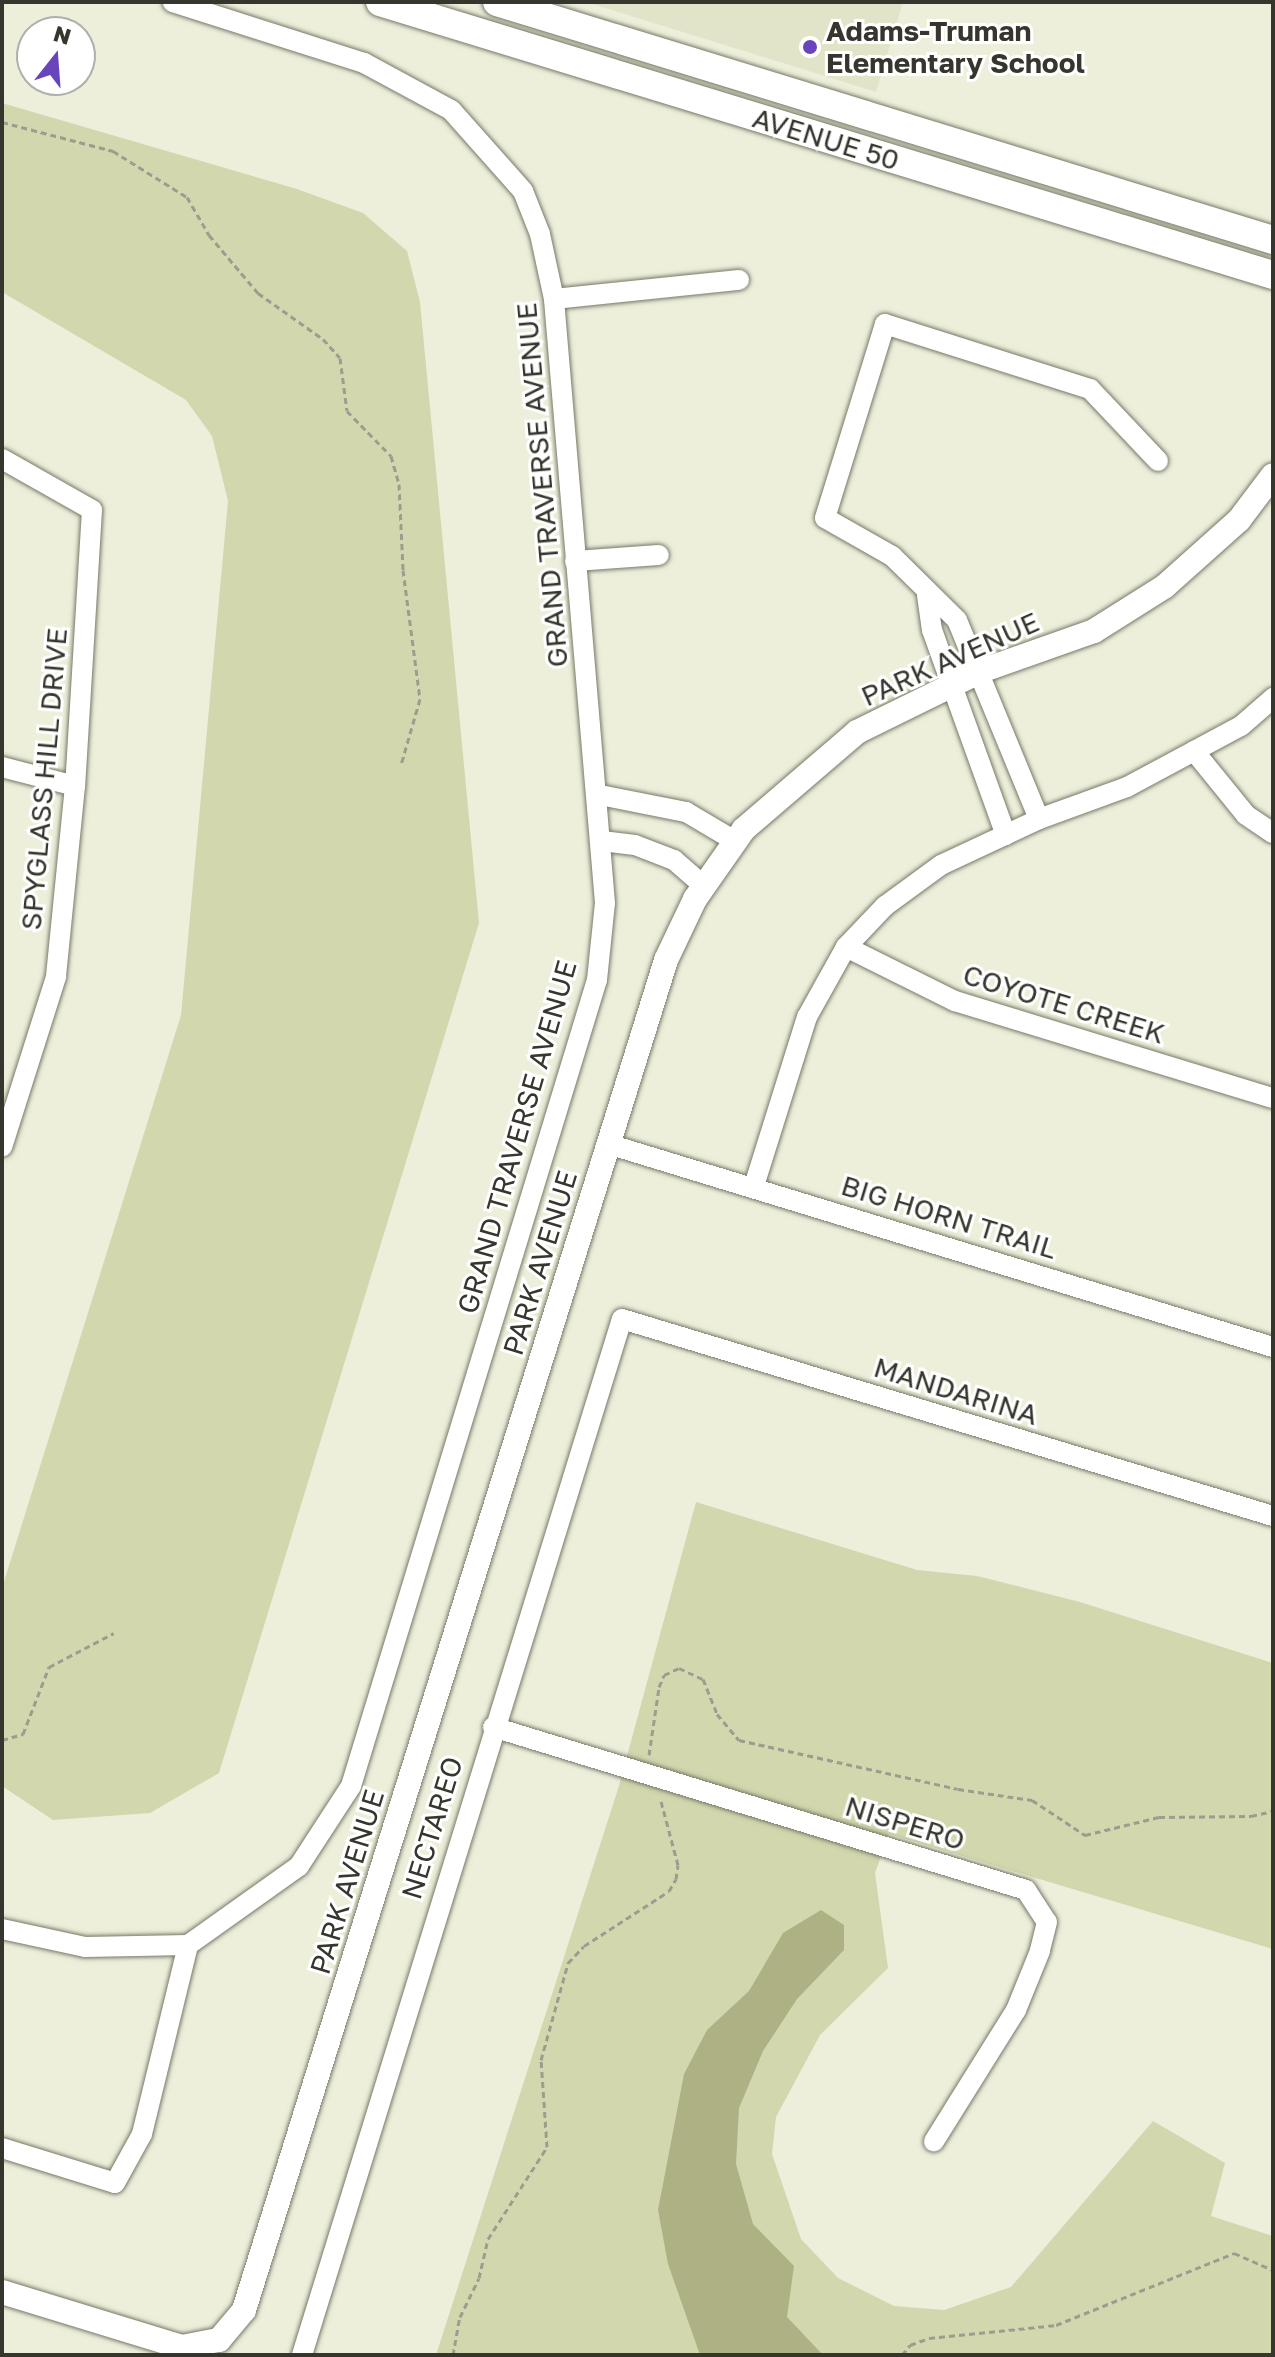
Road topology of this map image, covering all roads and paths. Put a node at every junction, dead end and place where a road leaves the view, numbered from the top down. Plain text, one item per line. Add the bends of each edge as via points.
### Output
1 (173, 2) edge
2 (380, 2) edge
3 (497, 2) edge
4 (2, 122) edge
5 (1273, 240) edge
6 (1273, 275) edge
7 (739, 280) dead end
8 (554, 299) junction
9 (2, 459) edge
10 (1158, 461) dead end
11 (1273, 475) edge
12 (659, 555) dead end
13 (575, 561) junction
14 (927, 595) junction
15 (981, 671) junction
16 (955, 684) junction
17 (1273, 698) edge
18 (1194, 751) junction
19 (401, 765) dead end
20 (2, 767) edge
21 (75, 786) junction
22 (600, 795) junction
23 (1039, 819) junction
24 (1273, 833) edge
25 (1006, 835) junction
26 (602, 841) junction
27 (735, 841) junction
28 (704, 886) junction
29 (846, 947) junction
30 (1273, 1098) edge
31 (608, 1144) junction
32 (2, 1147) edge
33 (754, 1186) junction
34 (622, 1319) joint
35 (1273, 1347) edge
36 (1273, 1516) edge
37 (114, 1633) dead end
38 (493, 1727) junction
39 (2, 1740) edge
40 (654, 1776) junction
41 (1273, 1811) edge
42 (2, 1929) edge
43 (188, 1945) junction
44 (934, 2141) dead end
45 (2, 2148) edge
46 (1273, 2270) edge
47 (2, 2292) edge
48 (302, 2355) edge
49 (453, 2355) edge
50 (902, 2355) edge

1 - 8 street, GRAND TRAVERSE AVENUE via 364,63 451,110 523,191 540,234
2 - 6 main road, AVENUE 50
3 - 5 main road, AVENUE 50
4 - 19 path via 113,151 187,197 209,235 258,293 323,339 340,358 347,411 391,456 399,484 403,570 420,699 417,725
7 - 8 street
8 - 13 street, GRAND TRAVERSE AVENUE
9 - 21 street, SPYGLASS HILL DRIVE via 92,510
10 - 14 street via 1090,389 885,324 825,518 892,556
11 - 15 street, PARK AVENUE via 1239,520 1164,587 1094,631
12 - 13 street
13 - 22 street, GRAND TRAVERSE AVENUE
14 - 15 street via 957,620
14 - 16 street via 932,630
15 - 16 street, PARK AVENUE
15 - 23 street
16 - 25 street
16 - 27 street, PARK AVENUE via 857,732
17 - 18 street via 1241,726
18 - 23 street via 1127,787
18 - 24 street via 1246,815
20 - 21 street
21 - 32 street, SPYGLASS HILL DRIVE via 56,977
22 - 26 street, GRAND TRAVERSE AVENUE
22 - 27 street via 686,812
23 - 25 street
25 - 29 street via 941,865 885,906
26 - 28 street via 635,845 674,860
26 - 43 street, GRAND TRAVERSE AVENUE via 605,903 597,980 351,1786 299,1866
27 - 28 street, PARK AVENUE
28 - 31 street, PARK AVENUE via 666,960
29 - 30 street, COYOTE CREEK via 955,1001
29 - 33 street via 807,1017
31 - 33 street, BIG HORN TRAIL
31 - 47 street, PARK AVENUE via 235,2326 219,2340 182,2347
33 - 35 street, BIG HORN TRAIL
34 - 36 street, MANDARINA
34 - 38 street, NECTAREO
37 - 39 path via 49,1667 31,1723 23,1734
38 - 40 street, NISPERO
38 - 48 street, NECTAREO
40 - 41 path via 649,1755 656,1699 664,1675 679,1668 703,1679 717,1714 739,1740 958,1789 1032,1800 1085,1835 1159,1817
40 - 44 street, NISPERO via 1026,1890 1039,1904 1047,1922 1016,2010
40 - 49 path via 678,1865 676,1879 669,1891 584,1946 568,1963 541,2060 547,2147 488,2239 479,2278 460,2317
42 - 43 street via 85,1947
43 - 45 street via 142,2134 115,2183
46 - 50 path via 1234,2253 1056,2325 929,2338 910,2345

